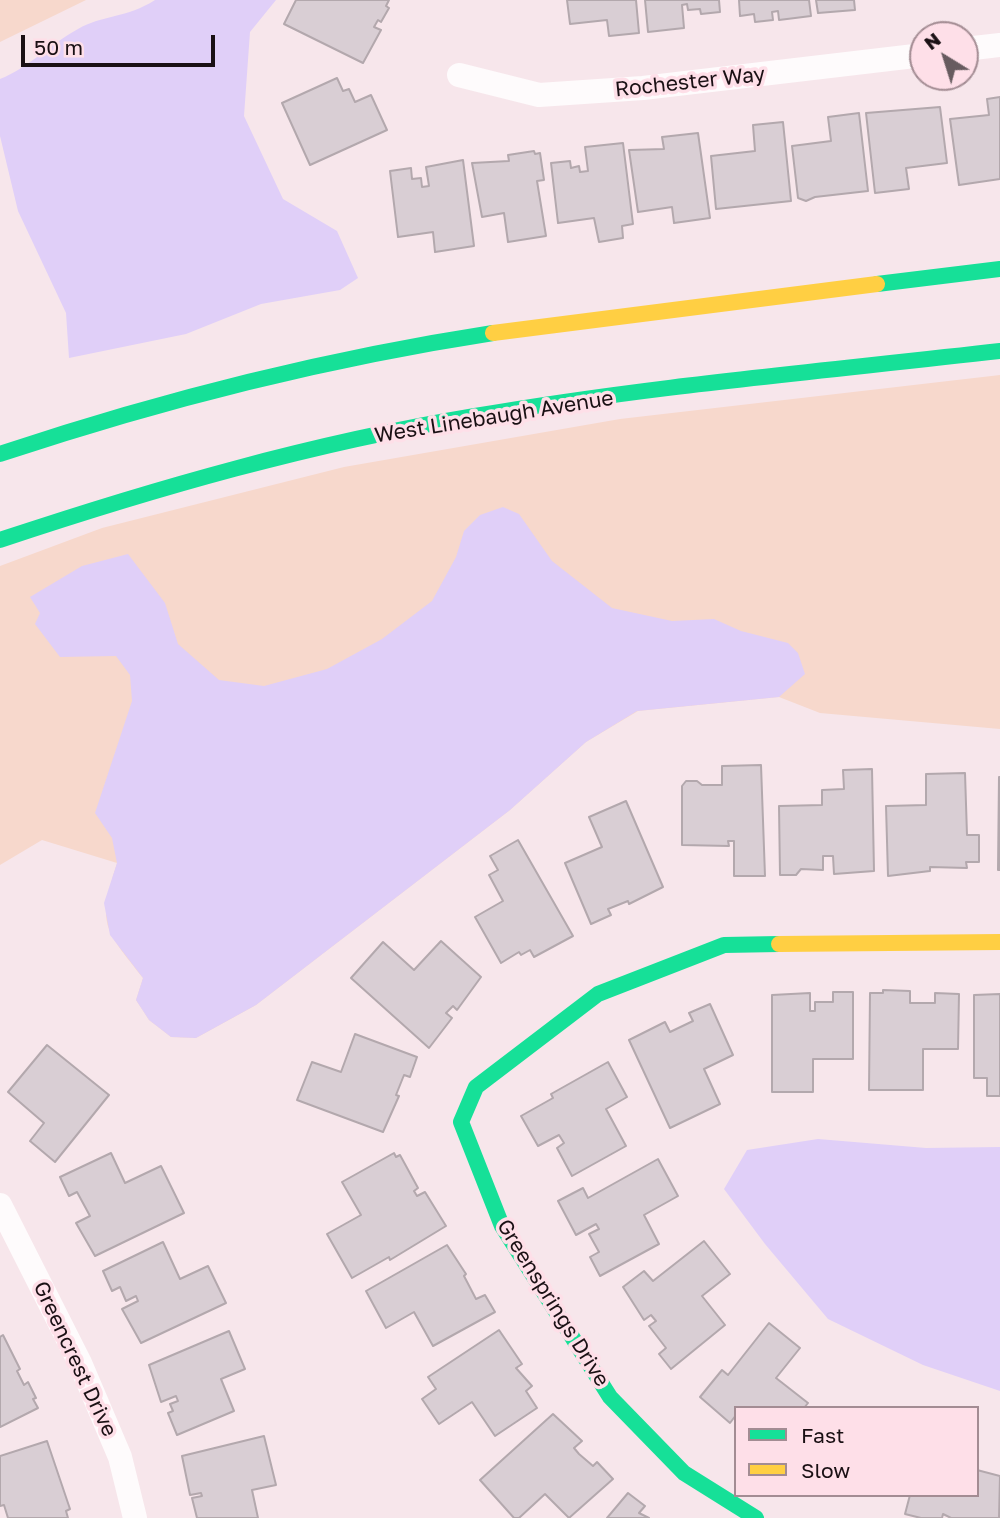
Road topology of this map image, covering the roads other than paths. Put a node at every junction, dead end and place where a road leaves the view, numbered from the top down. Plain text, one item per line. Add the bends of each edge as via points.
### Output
1 (1000, 45) edge
2 (979, 47) edge
3 (909, 57) edge
4 (459, 75) dead end
5 (1000, 269) edge
6 (1000, 351) edge
7 (0, 454) edge
8 (0, 540) edge
9 (1000, 942) edge
10 (0, 1205) edge
11 (135, 1518) edge
12 (756, 1518) edge

1 - 2 street
3 - 4 street, Rochester Way via 643,88 539,94
5 - 7 main road via 558,323 380,351 224,387
6 - 8 main road, West Linebaugh Avenue via 542,405 396,431 238,467
9 - 12 main road, Greensprings Drive via 724,946 598,995 477,1087 461,1122 502,1226 610,1396 684,1474
10 - 11 street, Greencrest Drive via 80,1363 120,1457

